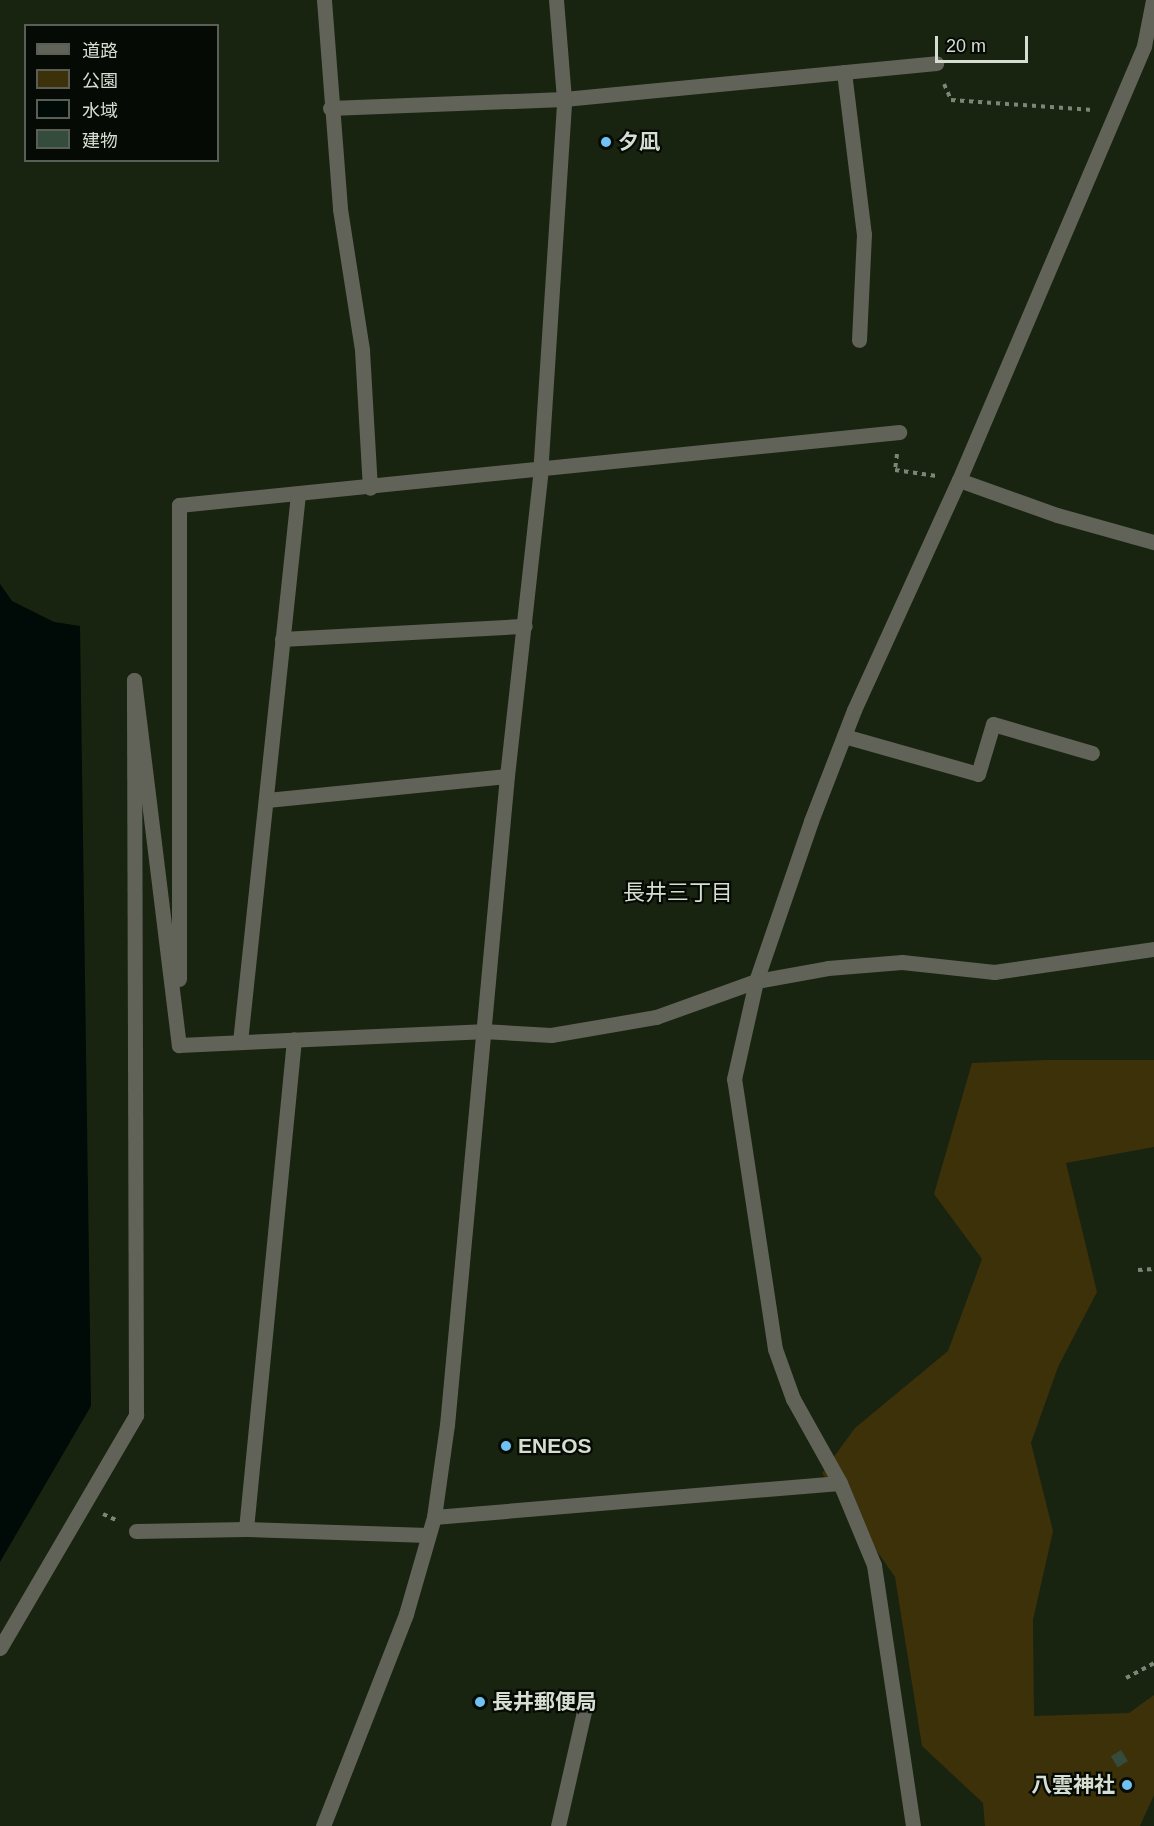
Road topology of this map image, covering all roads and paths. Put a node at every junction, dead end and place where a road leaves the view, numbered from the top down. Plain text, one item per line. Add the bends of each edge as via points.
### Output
1 (324, 0) edge
2 (556, 0) edge
3 (1153, 0) edge
4 (936, 63) joint
5 (844, 72) junction
6 (564, 99) junction
7 (330, 108) junction
8 (1117, 111) junction
9 (859, 340) dead end
10 (899, 432) joint
11 (540, 469) junction
12 (959, 480) junction
13 (370, 488) junction
14 (298, 494) junction
15 (1154, 542) edge
16 (525, 626) junction
17 (282, 639) junction
18 (844, 736) junction
19 (1092, 753) dead end
20 (507, 776) junction
21 (267, 800) junction
22 (1154, 949) edge
23 (756, 981) junction
24 (482, 1031) junction
25 (294, 1039) junction
26 (240, 1042) junction
27 (179, 1045) junction
28 (1154, 1269) edge
29 (1138, 1270) dead end
30 (840, 1483) junction
31 (84, 1503) junction
32 (434, 1517) junction
33 (246, 1529) junction
34 (136, 1531) joint
35 (428, 1535) junction
36 (0, 1648) edge
37 (1154, 1664) edge
38 (1126, 1678) dead end
39 (586, 1703) dead end
40 (322, 1826) edge
41 (558, 1826) edge
42 (913, 1826) edge

1 - 7 street
2 - 6 street
3 - 8 street via 1144,46
4 - 5 street
4 - 8 path via 951,100
5 - 6 street
5 - 9 street via 864,234
6 - 7 street
6 - 11 street
7 - 13 street via 340,209 362,350
8 - 12 street
10 - 11 street
10 - 12 path via 895,470
11 - 13 street
11 - 16 street
12 - 15 street via 1056,515
12 - 18 street
13 - 14 street
14 - 17 street
14 - 27 street via 179,506
16 - 17 street
16 - 20 street
17 - 21 street
18 - 19 street via 978,774 993,724
18 - 23 street
20 - 21 street
20 - 24 street
21 - 26 street
22 - 23 street via 994,972 903,962 828,968
23 - 24 street via 656,1017 551,1035
23 - 30 street via 734,1079 775,1349 794,1399
24 - 25 street
24 - 32 street via 447,1425
25 - 26 street
25 - 33 street
26 - 27 street
27 - 31 street via 134,680 136,1414
28 - 29 path
30 - 32 street
30 - 42 street via 874,1564
31 - 34 path
31 - 36 street
32 - 35 street
33 - 34 street
33 - 35 street
35 - 40 street via 406,1614
37 - 38 path
39 - 41 street

